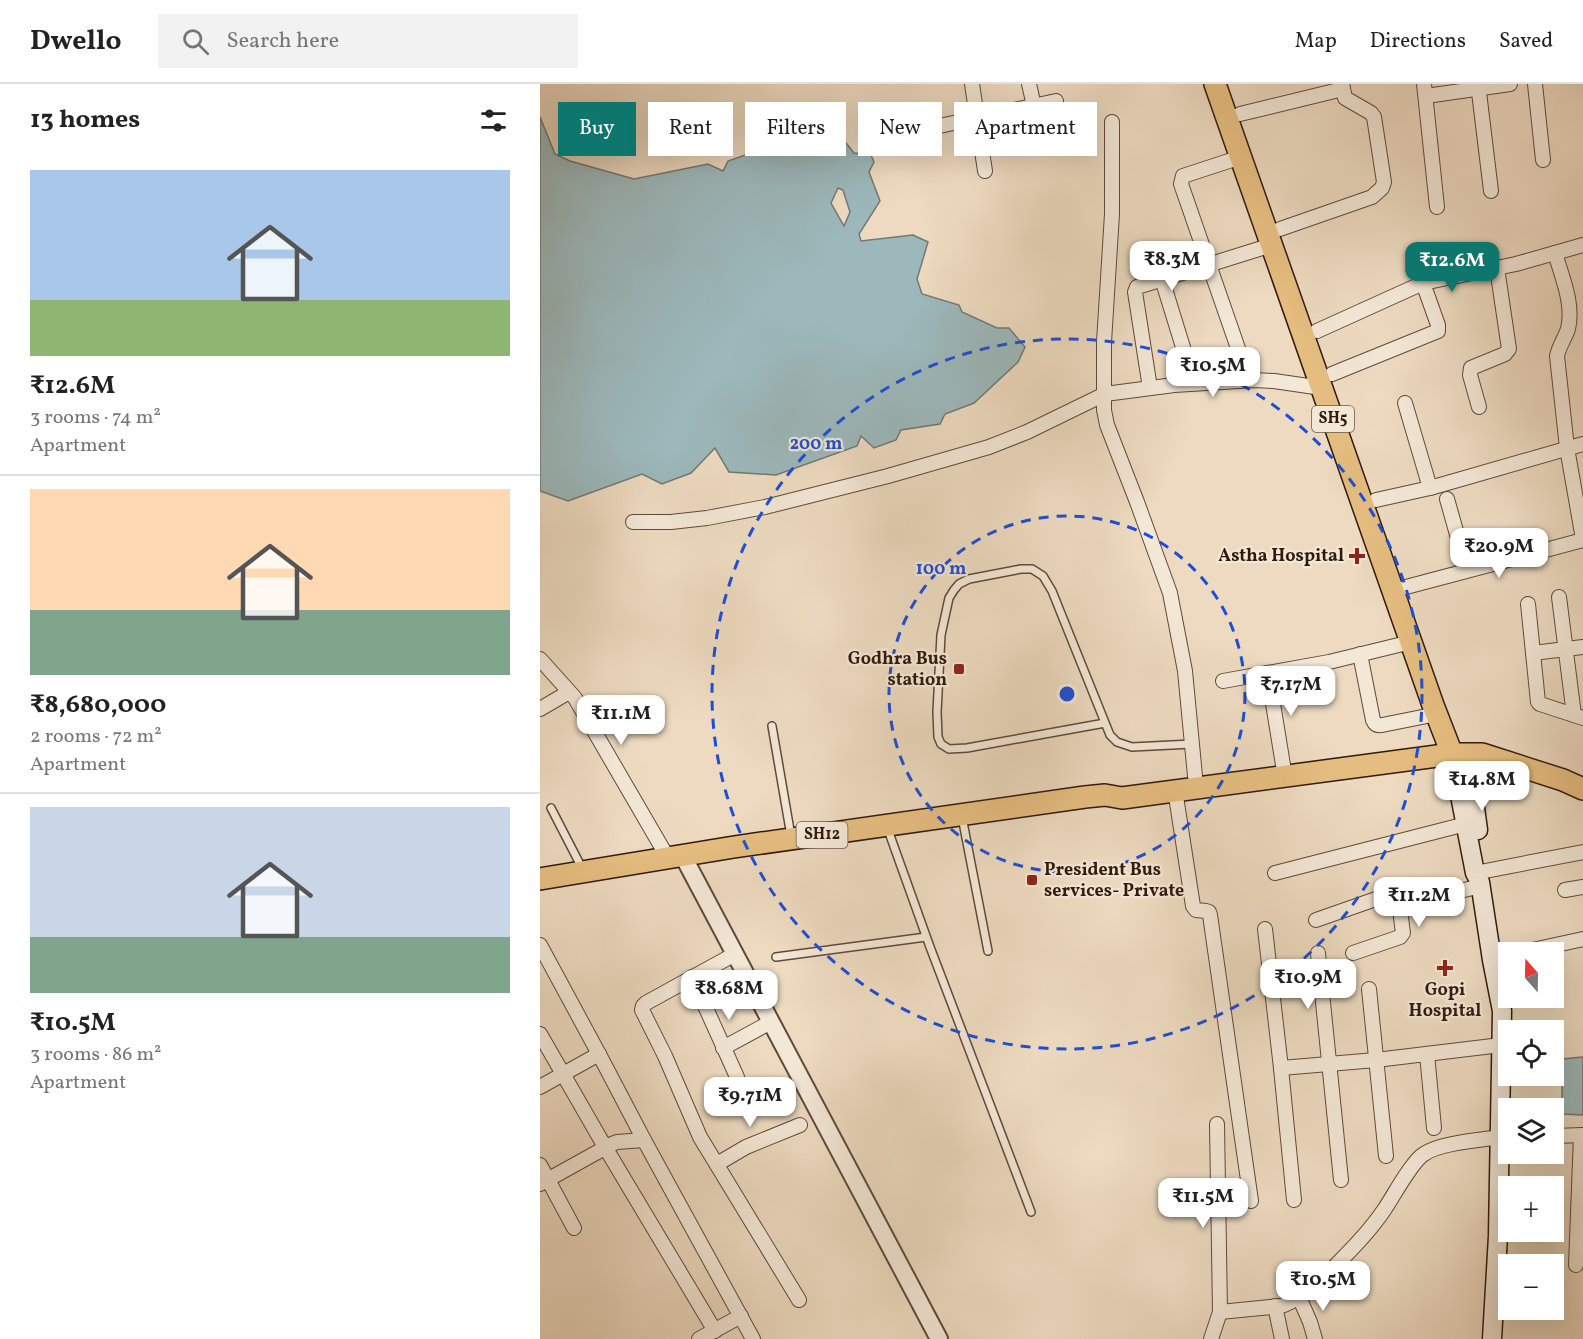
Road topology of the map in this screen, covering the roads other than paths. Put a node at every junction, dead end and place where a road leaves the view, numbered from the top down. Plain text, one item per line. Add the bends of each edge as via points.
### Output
1 (972, 84) edge
2 (1029, 84) edge
3 (1215, 84) edge
4 (1229, 84) edge
5 (1510, 84) edge
6 (1535, 84) edge
7 (1342, 87) edge
8 (1478, 87) edge
9 (1425, 90) edge
10 (975, 102) edge
11 (1033, 102) edge
12 (1239, 114) junction
13 (1112, 123) dead end
14 (983, 156) edge
15 (1241, 157) junction
16 (1543, 160) dead end
17 (985, 171) dead end
18 (1491, 191) dead end
19 (1437, 207) dead end
20 (1276, 237) junction
21 (1583, 245) edge
22 (1555, 253) junction
23 (1209, 265) junction
24 (1497, 268) junction
25 (1162, 279) junction
26 (1423, 283) junction
27 (1317, 331) junction
28 (1249, 380) junction
29 (1327, 381) junction
30 (1194, 383) junction
31 (1150, 388) junction
32 (1105, 394) junction
33 (1405, 403) dead end
34 (1479, 407) dead end
35 (1583, 444) edge
36 (1567, 448) junction
37 (1430, 488) junction
38 (1447, 499) dead end
39 (1376, 500) junction
40 (633, 522) dead end
41 (1583, 540) edge
42 (1467, 570) junction
43 (1406, 587) junction
44 (1559, 597) dead end
45 (1528, 604) dead end
46 (1411, 642) junction
47 (1583, 647) edge
48 (1566, 648) junction
49 (1533, 653) junction
50 (1360, 654) junction
51 (540, 659) edge
52 (1268, 673) junction
53 (1223, 681) dead end
54 (569, 692) junction
55 (540, 709) edge
56 (1437, 714) junction
57 (1579, 717) edge
58 (1105, 723) junction
59 (772, 726) dead end
60 (1192, 744) junction
61 (1457, 748) junction
62 (1283, 765) junction
63 (1195, 776) junction
64 (1583, 776) edge
65 (1583, 789) edge
66 (1175, 790) junction
67 (1105, 795) junction
68 (551, 808) dead end
69 (962, 815) junction
70 (1466, 824) junction
71 (886, 825) junction
72 (791, 839) junction
73 (1583, 852) edge
74 (675, 857) junction
75 (584, 872) junction
76 (1275, 873) dead end
77 (1480, 878) junction
78 (540, 879) edge
79 (1583, 887) edge
80 (1566, 890) dead end
81 (1404, 905) junction
82 (1316, 920) dead end
83 (1265, 929) dead end
84 (926, 937) junction
85 (1583, 939) edge
86 (1564, 943) edge
87 (540, 945) edge
88 (1498, 947) edge
89 (988, 951) dead end
90 (1318, 953) dead end
91 (1353, 953) dead end
92 (735, 954) junction
93 (776, 957) dead end
94 (692, 977) junction
95 (1369, 989) dead end
96 (771, 1022) junction
97 (540, 1034) edge
98 (1498, 1045) edge
99 (723, 1048) junction
100 (599, 1054) junction
101 (1427, 1054) junction
102 (1376, 1060) junction
103 (1330, 1063) junction
104 (1281, 1068) junction
105 (562, 1074) junction
106 (737, 1077) dead end
107 (540, 1087) edge
108 (1217, 1124) dead end
109 (800, 1125) dead end
110 (1434, 1128) dead end
111 (1582, 1135) edge
112 (1564, 1136) edge
113 (1498, 1138) edge
114 (644, 1140) junction
115 (604, 1148) junction
116 (1386, 1156) dead end
117 (717, 1164) junction
118 (1502, 1164) edge
119 (540, 1165) edge
120 (1341, 1179) dead end
121 (544, 1182) edge
122 (1581, 1183) edge
123 (1294, 1200) dead end
124 (1251, 1201) dead end
125 (1031, 1212) dead end
126 (1580, 1226) edge
127 (574, 1228) dead end
128 (1576, 1266) dead end
129 (1299, 1297) junction
130 (799, 1300) dead end
131 (1275, 1306) junction
132 (1220, 1312) junction
133 (741, 1316) junction
134 (715, 1330) junction
135 (699, 1339) edge
136 (753, 1339) edge
137 (939, 1339) edge
138 (1211, 1339) edge
139 (1282, 1339) edge
140 (1316, 1339) edge
141 (1492, 1339) edge

1 - 10 street
2 - 11 street
3 - 15 main road, SH5
4 - 12 main road, SH5
5 - 8 street
6 - 16 street
7 - 12 street
7 - 20 street via 1345,98 1374,117 1382,188 1372,197
8 - 9 street
8 - 18 street
9 - 19 street
12 - 20 main road, SH5
13 - 32 street
14 - 17 street
15 - 20 main road, SH5
15 - 23 street via 1181,179
20 - 23 street
20 - 27 main road, SH5
20 - 29 main road, SH5
21 - 22 street
22 - 24 street
22 - 36 street via 1568,299 1568,330 1557,356
23 - 25 street
23 - 28 street
24 - 26 street
24 - 34 street via 1509,349 1470,371
25 - 30 street
25 - 31 street via 1139,286 1135,292
26 - 27 street
26 - 29 street via 1438,331
27 - 29 main road, SH5
28 - 29 street
28 - 30 street
29 - 39 main road, SH5
29 - 46 main road, SH5
30 - 31 street
31 - 32 street
32 - 40 street via 989,447 888,476 707,518
32 - 60 street via 1107,425 1170,593 1185,671
33 - 37 street
35 - 36 street
36 - 37 street
36 - 41 street
37 - 39 street
38 - 42 street
39 - 43 main road, SH5
41 - 42 street
42 - 43 street
43 - 61 main road, SH5 via 1447,703
44 - 48 street
45 - 49 street
46 - 50 street
46 - 56 main road, SH5
47 - 48 street
48 - 49 street
48 - 57 street
49 - 57 street via 1538,702
50 - 52 street
50 - 56 street via 1372,720 1377,726
51 - 54 street
52 - 53 street
52 - 62 street
54 - 55 street
54 - 74 street
56 - 61 main road, SH5
58 - 58 lane via 1043,576 1032,569 1021,569 959,584 950,598 941,635 937,712 941,744 949,749 967,748
58 - 60 lane via 1117,742 1132,747
59 - 72 lane
60 - 63 street
61 - 62 main road, SH12 via 1380,752
61 - 64 main road via 1482,744 1498,747
61 - 65 main road
61 - 66 main road, SH12
61 - 70 main road
61 - 77 main road via 1470,771
62 - 63 main road, SH12
63 - 67 main road, SH12 via 1121,787
66 - 67 main road, SH12 via 1122,798
66 - 124 street via 1193,906 1210,915
67 - 69 main road, SH12
68 - 75 lane
69 - 71 main road, SH12
69 - 89 lane
70 - 76 street
70 - 77 main road
71 - 72 main road, SH12
71 - 84 lane
72 - 74 main road, SH12
73 - 77 street
74 - 75 main road, SH12
74 - 92 street
75 - 78 main road, SH12
77 - 81 street
77 - 88 main road
79 - 80 street
81 - 82 street via 1400,895 1393,893
81 - 91 street via 1400,910 1400,937
83 - 104 street
84 - 93 lane
84 - 125 lane
85 - 86 street
87 - 100 street
90 - 103 street
92 - 94 street
92 - 96 street
94 - 99 street
94 - 117 street via 646,1003 642,1010 700,1137
95 - 102 street
96 - 99 street
96 - 137 street
97 - 105 street
98 - 101 street
99 - 106 street
100 - 105 street
100 - 114 street
101 - 102 street
101 - 110 street
102 - 103 street
102 - 116 street
103 - 104 street
103 - 120 street
104 - 123 street
105 - 107 street
105 - 115 street
108 - 132 street
109 - 117 street via 746,1147
111 - 112 street
111 - 122 street
113 - 129 street via 1440,1147 1422,1155 1375,1222 1338,1263
114 - 115 street via 617,1142
114 - 133 street
115 - 121 street
115 - 134 street
117 - 130 street
118 - 141 main road
119 - 121 street
121 - 127 street
122 - 126 street
126 - 128 street
129 - 131 street
129 - 140 street
131 - 132 street
131 - 139 street
132 - 138 street
133 - 134 street
133 - 136 street
134 - 135 street

